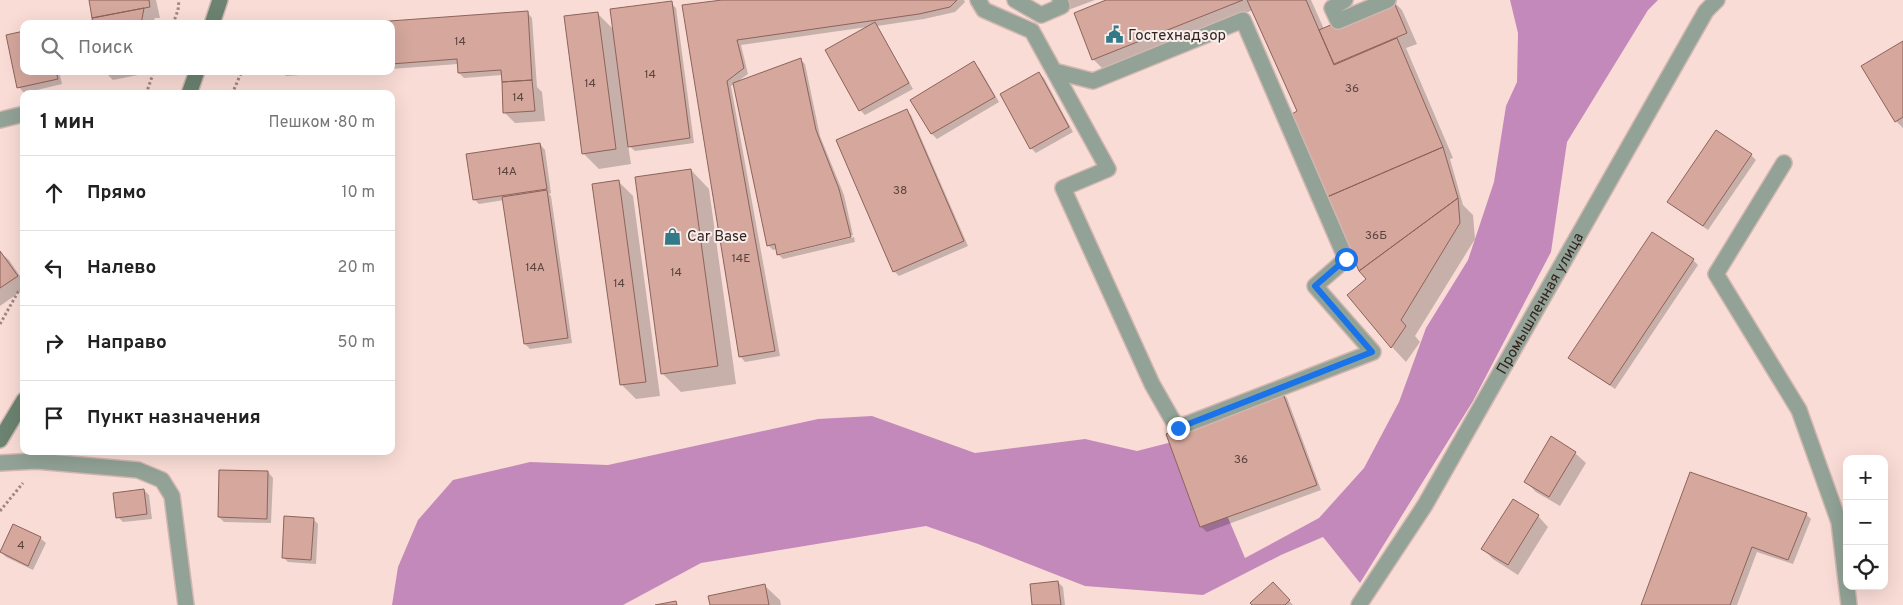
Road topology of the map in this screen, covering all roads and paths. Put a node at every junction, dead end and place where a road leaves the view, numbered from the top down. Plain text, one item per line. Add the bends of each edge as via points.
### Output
1 (179, 0) edge
2 (223, 0) edge
3 (978, 0) edge
4 (1016, 0) edge
5 (1060, 0) edge
6 (1345, 0) edge
7 (1388, 0) edge
8 (1717, 0) edge
9 (174, 20) edge
10 (214, 20) edge
11 (1054, 71) junction
12 (153, 75) edge
13 (196, 75) edge
14 (240, 75) edge
15 (147, 90) edge
16 (190, 90) edge
17 (234, 90) edge
18 (20, 115) edge
19 (0, 120) edge
20 (1784, 163) dead end
21 (20, 291) edge
22 (0, 324) edge
23 (20, 407) edge
24 (0, 440) edge
25 (0, 463) edge
26 (186, 605) edge
27 (1359, 605) edge
28 (1848, 605) edge

1 - 9 path
2 - 10 main road
3 - 11 street via 984,10 1032,31
4 - 5 street via 1042,15 1062,6
6 - 7 street via 1332,8 1338,21
8 - 27 street, Промышленная улица via 1706,11 1424,505
11 - 11 street via 1108,169 1063,188 1152,384 1178,428 1372,352 1315,286 1346,259 1242,20 1094,81
12 - 15 path
13 - 16 main road
14 - 17 path
18 - 19 street
20 - 28 street via 1716,274 1799,410 1839,522
21 - 22 path
23 - 24 main road
25 - 26 street via 36,461 138,470 162,480 172,496

